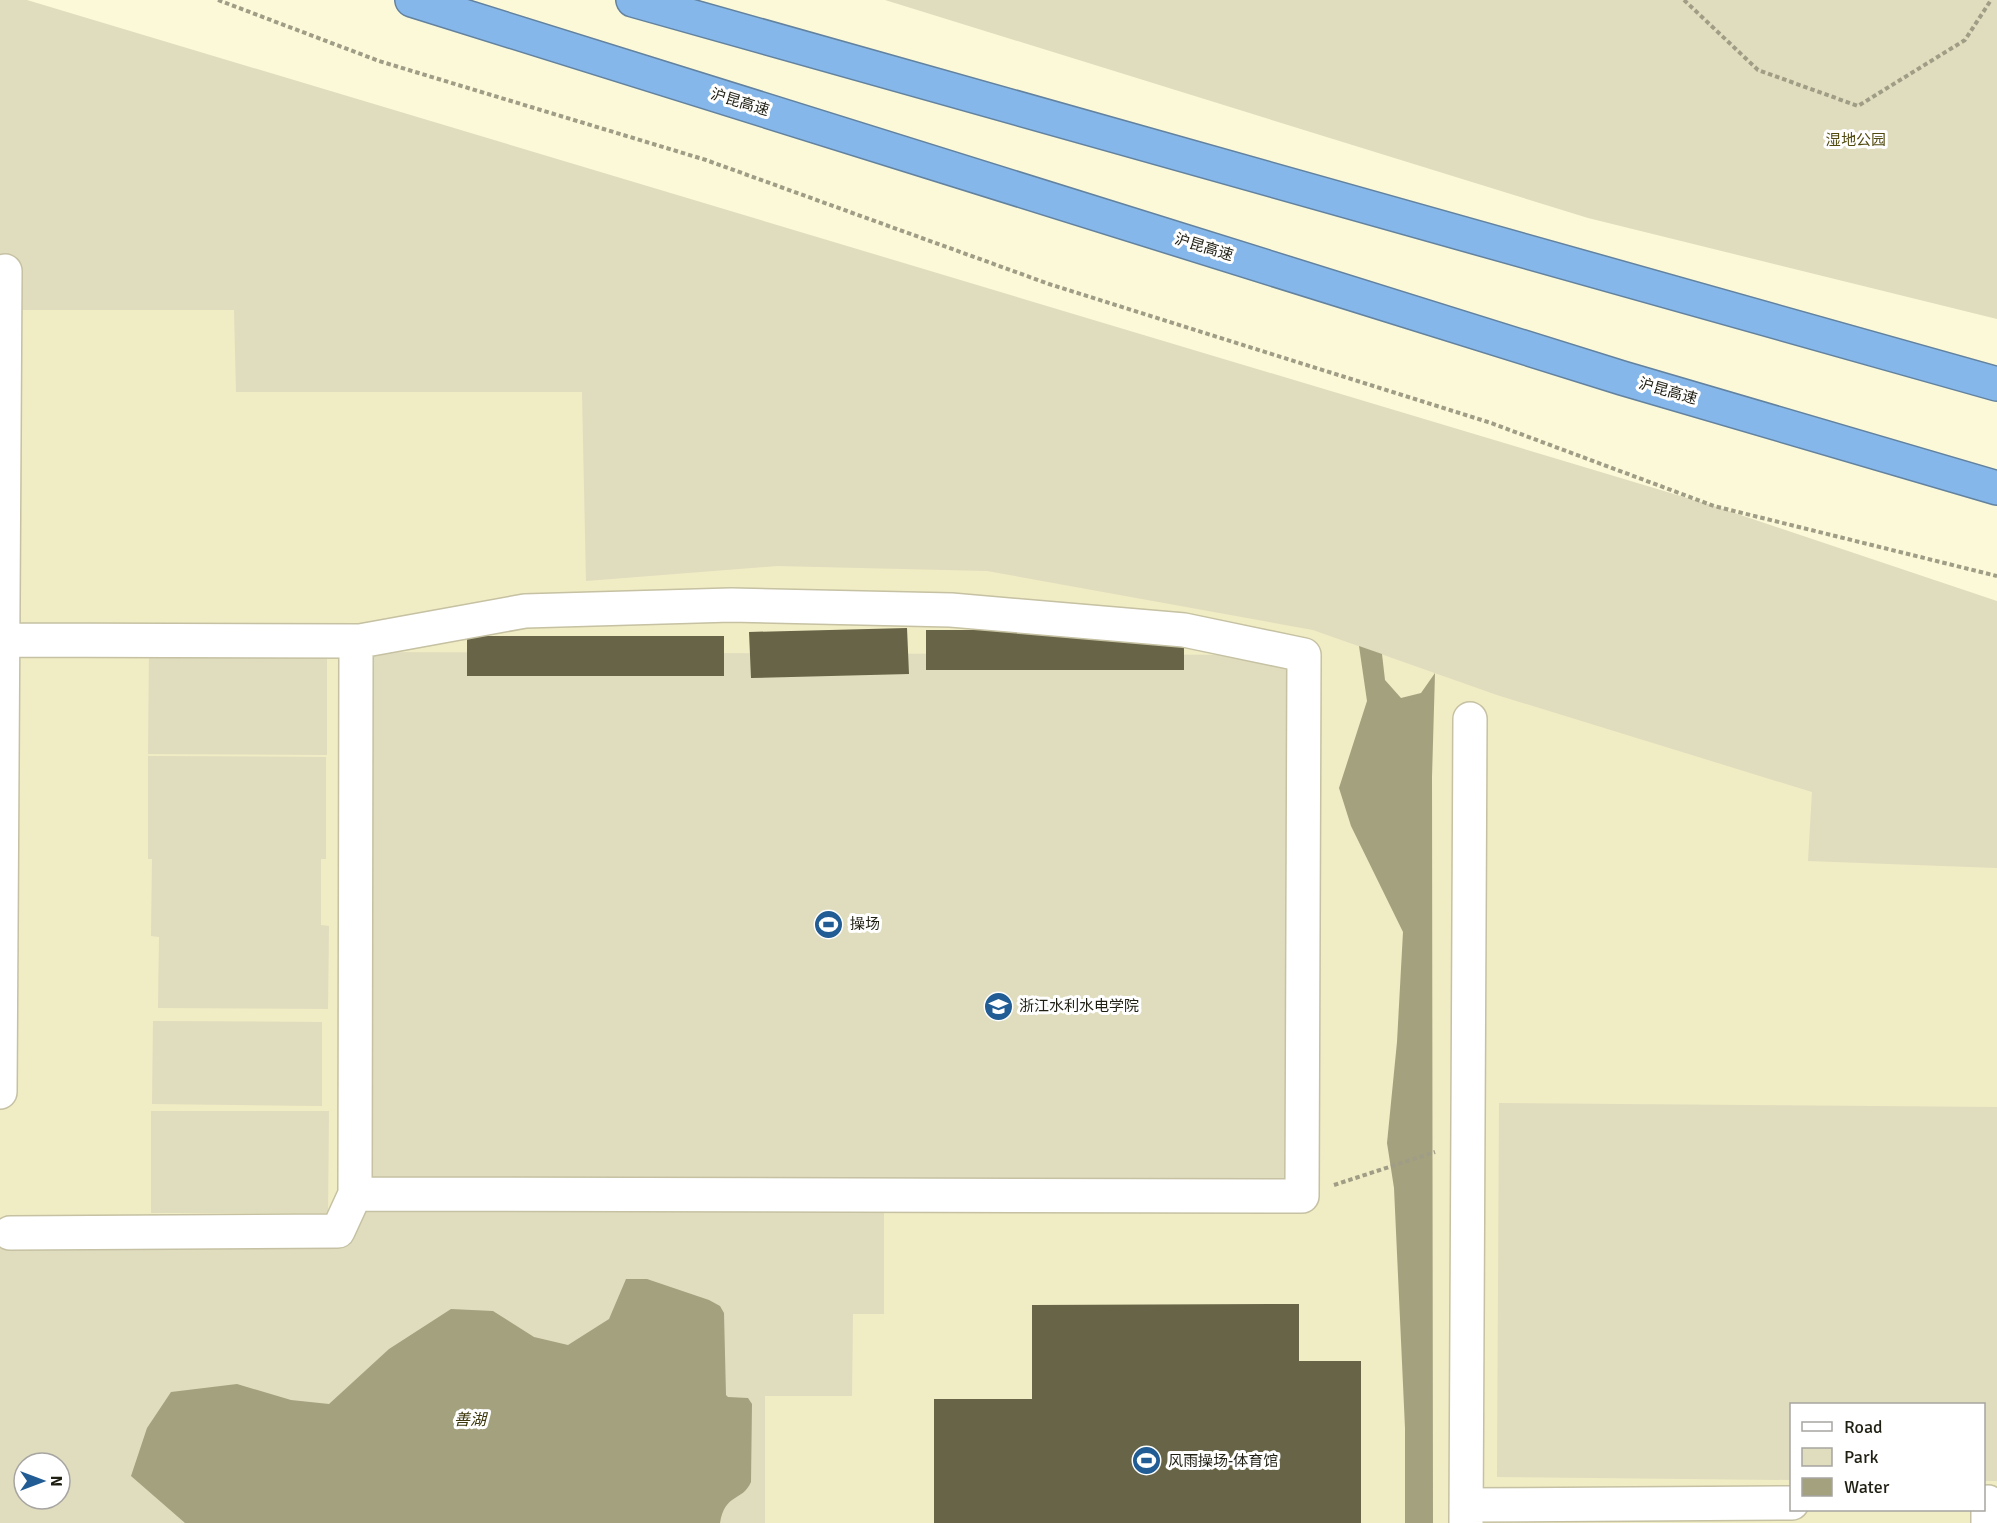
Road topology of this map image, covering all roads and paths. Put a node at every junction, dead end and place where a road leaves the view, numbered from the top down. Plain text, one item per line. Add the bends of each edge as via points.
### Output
1 (218, 0) edge
2 (412, 0) edge
3 (633, 0) edge
4 (1684, 0) edge
5 (1991, 0) edge
6 (4, 271) dead end
7 (1997, 384) edge
8 (1997, 488) edge
9 (1997, 576) edge
10 (2, 640) junction
11 (356, 652) dead end
12 (1470, 719) dead end
13 (0, 1092) edge
14 (1468, 1141) junction
15 (354, 1194) junction
16 (1302, 1196) junction
17 (10, 1233) dead end
18 (1790, 1503) edge
19 (1466, 1514) edge

1 - 9 path via 379,61 706,160 1049,284 1491,423 1714,506
2 - 8 highway, 沪昆高速 via 1622,378
3 - 7 highway
4 - 5 path via 1758,70 1858,106 1965,40
6 - 10 street
10 - 13 street
10 - 16 street via 360,641 525,611 731,605 951,610 1184,630 1304,655
11 - 15 street
12 - 14 street
14 - 16 path
14 - 19 street
15 - 16 street
15 - 17 street via 338,1232
18 - 19 street

